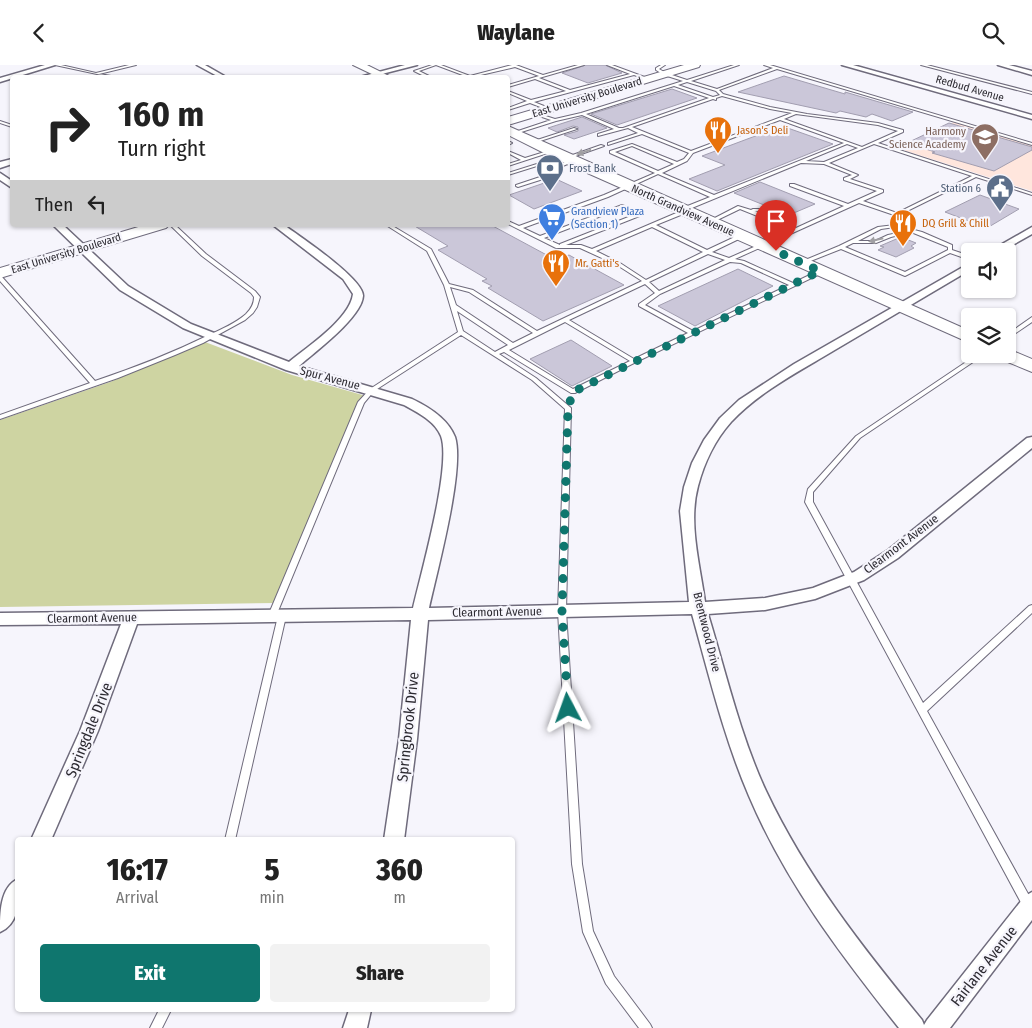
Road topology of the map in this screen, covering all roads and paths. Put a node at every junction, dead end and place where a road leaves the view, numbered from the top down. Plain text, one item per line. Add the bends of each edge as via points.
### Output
1 (52, 65) edge
2 (57, 65) edge
3 (134, 65) edge
4 (200, 65) edge
5 (358, 65) edge
6 (414, 65) edge
7 (437, 65) edge
8 (515, 65) edge
9 (582, 65) edge
10 (609, 65) edge
11 (695, 65) edge
12 (737, 65) edge
13 (766, 65) edge
14 (845, 65) edge
15 (924, 65) edge
16 (1001, 65) edge
17 (778, 68) junction
18 (664, 69) edge
19 (95, 73) junction
20 (1032, 73) edge
21 (634, 74) junction
22 (17, 75) edge
23 (102, 75) edge
24 (219, 75) edge
25 (380, 75) edge
26 (385, 75) edge
27 (424, 75) edge
28 (464, 75) edge
29 (478, 75) edge
30 (543, 76) junction
31 (535, 78) junction
32 (648, 79) junction
33 (687, 80) junction
34 (510, 85) edge
35 (674, 85) junction
36 (717, 90) junction
37 (571, 92) junction
38 (510, 93) edge
39 (1032, 93) edge
40 (722, 95) junction
41 (586, 97) junction
42 (716, 99) junction
43 (534, 107) junction
44 (510, 109) edge
45 (796, 113) junction
46 (582, 114) junction
47 (1032, 117) edge
48 (780, 119) junction
49 (510, 120) edge
50 (555, 120) junction
51 (630, 128) junction
52 (575, 129) dead end
53 (618, 129) junction
54 (641, 133) junction
55 (599, 135) dead end
56 (654, 138) junction
57 (647, 140) dead end
58 (510, 143) edge
59 (640, 143) dead end
60 (847, 143) junction
61 (874, 143) junction
62 (510, 144) edge
63 (609, 144) dead end
64 (1032, 144) edge
65 (510, 145) edge
66 (632, 145) junction
67 (602, 146) dead end
68 (543, 147) junction
69 (862, 147) junction
70 (691, 152) junction
71 (525, 160) junction
72 (566, 161) junction
73 (798, 162) junction
74 (825, 163) junction
75 (510, 164) edge
76 (678, 164) junction
77 (510, 173) edge
78 (658, 173) junction
79 (975, 176) junction
80 (792, 185) dead end
81 (518, 186) dead end
82 (628, 186) junction
83 (1032, 195) edge
84 (714, 197) junction
85 (859, 201) junction
86 (848, 206) junction
87 (684, 211) junction
88 (709, 222) junction
89 (510, 223) edge
90 (652, 225) junction
91 (60, 227) edge
92 (154, 227) edge
93 (174, 227) edge
94 (281, 227) edge
95 (391, 227) edge
96 (518, 227) junction
97 (1032, 229) edge
98 (797, 230) junction
99 (741, 236) junction
100 (540, 238) junction
101 (932, 238) junction
102 (853, 242) junction
103 (1008, 243) edge
104 (763, 246) junction
105 (558, 247) junction
106 (841, 247) junction
107 (81, 249) junction
108 (592, 251) junction
109 (707, 251) junction
110 (950, 251) junction
111 (961, 255) edge
112 (729, 260) junction
113 (800, 263) junction
114 (820, 271) junction
115 (961, 271) edge
116 (0, 273) edge
117 (0, 278) edge
118 (646, 281) junction
119 (447, 285) junction
120 (793, 285) junction
121 (658, 293) junction
122 (645, 302) junction
123 (452, 306) junction
124 (899, 307) junction
125 (662, 311) dead end
126 (673, 317) dead end
127 (1032, 319) edge
128 (565, 320) junction
129 (1016, 330) edge
130 (696, 332) junction
131 (461, 333) junction
132 (538, 334) junction
133 (961, 334) edge
134 (211, 336) junction
135 (512, 345) junction
136 (504, 349) junction
137 (494, 354) junction
138 (1016, 359) edge
139 (634, 361) junction
140 (969, 363) edge
141 (1032, 366) edge
142 (290, 367) junction
143 (93, 383) junction
144 (372, 390) junction
145 (573, 392) junction
146 (568, 408) junction
147 (0, 417) edge
148 (1032, 441) edge
149 (851, 579) junction
150 (698, 608) junction
151 (1032, 608) edge
152 (562, 611) junction
153 (420, 614) junction
154 (277, 616) junction
155 (131, 618) junction
156 (0, 619) edge
157 (922, 710) junction
158 (42, 837) edge
159 (231, 837) edge
160 (394, 837) edge
161 (15, 894) edge
162 (1031, 905) edge
163 (0, 921) edge
164 (164, 1012) edge
165 (360, 1012) edge
166 (156, 1028) edge
167 (356, 1028) edge
168 (646, 1028) edge
169 (914, 1028) edge
170 (936, 1028) edge

1 - 22 street
2 - 19 lane
3 - 19 lane
4 - 24 street
5 - 25 main road
6 - 26 street
7 - 27 lane via 416,71
7 - 28 lane
8 - 29 lane
8 - 30 lane
9 - 30 lane
10 - 21 lane
11 - 18 main road, East University Boulevard
12 - 33 lane
13 - 17 lane
14 - 47 street, Redbud Avenue
15 - 39 lane
16 - 20 street
17 - 36 lane
17 - 64 lane
18 - 32 main road, East University Boulevard
18 - 33 lane
19 - 23 lane
21 - 32 lane
21 - 37 lane
30 - 31 lane
31 - 34 lane
31 - 37 lane
32 - 41 main road, East University Boulevard
33 - 35 lane
33 - 36 lane
35 - 42 lane
35 - 46 lane
36 - 40 lane
37 - 41 lane
37 - 43 lane via 560,93
38 - 43 lane
40 - 42 lane
40 - 45 lane
41 - 43 main road, East University Boulevard via 548,109
42 - 51 lane
43 - 44 lane
43 - 49 main road, East University Boulevard
43 - 50 lane
45 - 48 lane
45 - 61 lane via 878,124 902,131
46 - 50 lane
46 - 53 lane
48 - 60 lane
48 - 70 lane
50 - 58 lane
51 - 53 lane
51 - 54 lane
52 - 68 lane
53 - 55 lane
54 - 56 lane
54 - 63 lane
56 - 57 lane
56 - 70 lane
59 - 66 lane
60 - 69 lane
60 - 73 lane
61 - 69 lane
61 - 79 lane
62 - 68 main road
65 - 71 lane
66 - 76 lane
66 - 78 lane via 611,152
67 -> 72 lane
68 - 71 lane
68 - 72 main road, North Grandview Avenue
69 - 74 lane
70 - 76 lane
71 - 75 lane
72 - 77 lane via 540,164
72 - 81 lane via 560,173
72 - 82 main road, North Grandview Avenue
73 - 74 lane
73 - 84 lane
74 - 85 lane via 856,175 846,179 881,191
76 - 78 lane
78 - 82 lane
78 - 84 lane
79 - 83 lane
79 - 85 lane via 897,215
80 - 86 lane
82 - 87 main road, North Grandview Avenue
82 - 96 lane
84 - 87 lane
85 - 86 lane
86 - 98 lane
87 - 88 main road, North Grandview Avenue
87 - 90 lane
88 - 98 lane via 740,207
88 - 99 main road, North Grandview Avenue
89 - 96 lane
90 - 108 lane
90 - 109 lane
91 - 107 street, Spur Avenue
92 - 107 main road, East University Boulevard
93 - 134 lane via 257,297 258,303 245,317
94 - 142 street via 347,277 358,296 344,321
95 - 119 lane via 429,251
96 - 100 lane
97 - 103 street
98 - 104 lane
99 - 104 main road, North Grandview Avenue
99 - 109 lane
100 - 105 lane
100 - 105 lane via 622,206 640,214
101 -> 102 lane via 908,232 876,242
101 - 102 lane via 895,226 880,229
101 - 110 lane via 950,246
102 - 106 lane
104 - 112 lane
104 - 113 main road, North Grandview Avenue
105 - 108 lane via 581,246
106 - 110 lane via 905,275
106 - 113 lane
107 - 116 main road, East University Boulevard
107 - 134 street, Spur Avenue via 124,288 187,326
108 - 118 lane
109 - 112 lane
109 - 118 lane
110 - 111 lane
112 - 120 lane via 742,262
112 - 121 lane
113 - 114 main road, North Grandview Avenue
114 - 120 lane
114 - 124 main road, North Grandview Avenue
115 - 124 street, Brentwood Drive
117 - 143 lane
118 - 121 lane
118 - 128 lane
119 - 123 lane
119 - 132 lane via 471,291
120 - 130 lane
121 - 122 lane
122 - 125 lane
122 - 130 lane via 641,305
123 - 131 lane
123 - 135 lane
124 - 133 main road, North Grandview Avenue
124 - 150 street, Brentwood Drive via 759,391 725,421 711,440 699,463 687,511
126 - 130 lane
127 - 129 lane
128 - 132 lane
128 - 139 lane
130 - 139 lane
131 - 137 lane
131 - 144 lane
132 - 135 lane
134 - 142 street, Spur Avenue
134 - 143 lane
135 - 136 lane
136 - 137 lane
136 - 145 lane
137 - 146 lane via 534,379
138 - 141 main road
139 - 145 lane
140 - 149 lane via 858,437 810,491 809,502
142 - 144 street, Spur Avenue
143 - 147 lane
144 - 153 street, Spur Avenue via 424,410 438,421 448,437 449,477
144 - 154 lane via 361,402
145 - 146 lane
146 - 152 lane
148 - 149 street, Clearmont Avenue via 893,554
149 - 150 street, Clearmont Avenue via 815,593 765,604
149 - 157 lane
150 - 152 street, Clearmont Avenue
150 - 169 street, Brentwood Drive via 738,745 758,795 820,907
151 - 157 lane
152 - 153 street, Clearmont Avenue
152 - 168 lane via 577,864 588,932 610,980
153 - 154 street, Clearmont Avenue
153 - 160 street, Springbrook Drive
154 - 155 street, Clearmont Avenue
154 - 159 lane
155 - 156 street, Clearmont Avenue
155 - 158 street, Springdale Drive via 99,710
157 - 162 lane
161 - 163 street
162 - 170 street, Fairlane Avenue
164 - 166 lane
165 - 167 street

